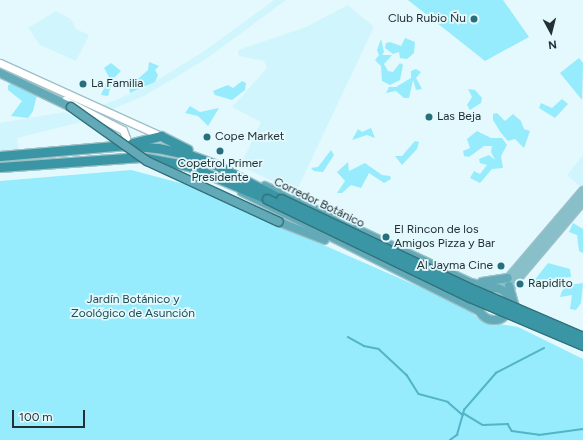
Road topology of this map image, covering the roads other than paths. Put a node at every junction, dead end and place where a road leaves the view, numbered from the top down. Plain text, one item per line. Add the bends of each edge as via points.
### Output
1 (0, 62) edge
2 (0, 72) edge
3 (161, 136) junction
4 (127, 145) junction
5 (113, 146) junction
6 (0, 158) edge
7 (49, 164) junction
8 (214, 164) junction
9 (0, 167) edge
10 (0, 170) edge
11 (232, 173) junction
12 (210, 174) junction
13 (583, 191) edge
14 (583, 201) edge
15 (398, 270) junction
16 (509, 282) junction
17 (471, 283) junction
18 (493, 288) junction
19 (510, 299) junction
20 (480, 311) junction
21 (502, 318) junction
22 (583, 341) edge

1 - 3 main road
2 - 5 main road via 115,125 127,136
2 - 15 highway, bridge via 82,113 132,152 163,170 279,222
3 - 4 highway
3 - 8 highway
4 - 5 highway, Corredor Botánico
4 - 8 highway, Corredor Botánico via 172,150
5 - 6 highway, Corredor Botánico
7 - 9 highway, Corredor Botánico
7 - 10 highway
7 - 12 highway, Corredor Botánico via 141,157 177,163
8 - 11 highway, Corredor Botánico
11 - 17 highway
11 - 22 highway, Corredor Botánico, bridge via 281,199
12 - 15 highway via 284,215
12 - 22 highway, Corredor Botánico, bridge via 470,297
13 - 16 main road
14 - 16 main road
15 - 20 highway
16 - 17 highway
16 - 18 main road
16 - 19 main road
17 - 18 highway
18 - 19 highway
18 - 20 highway via 480,296
19 - 21 highway via 510,308
19 - 22 highway via 514,311
20 - 21 highway via 490,319
21 - 22 highway via 514,313

